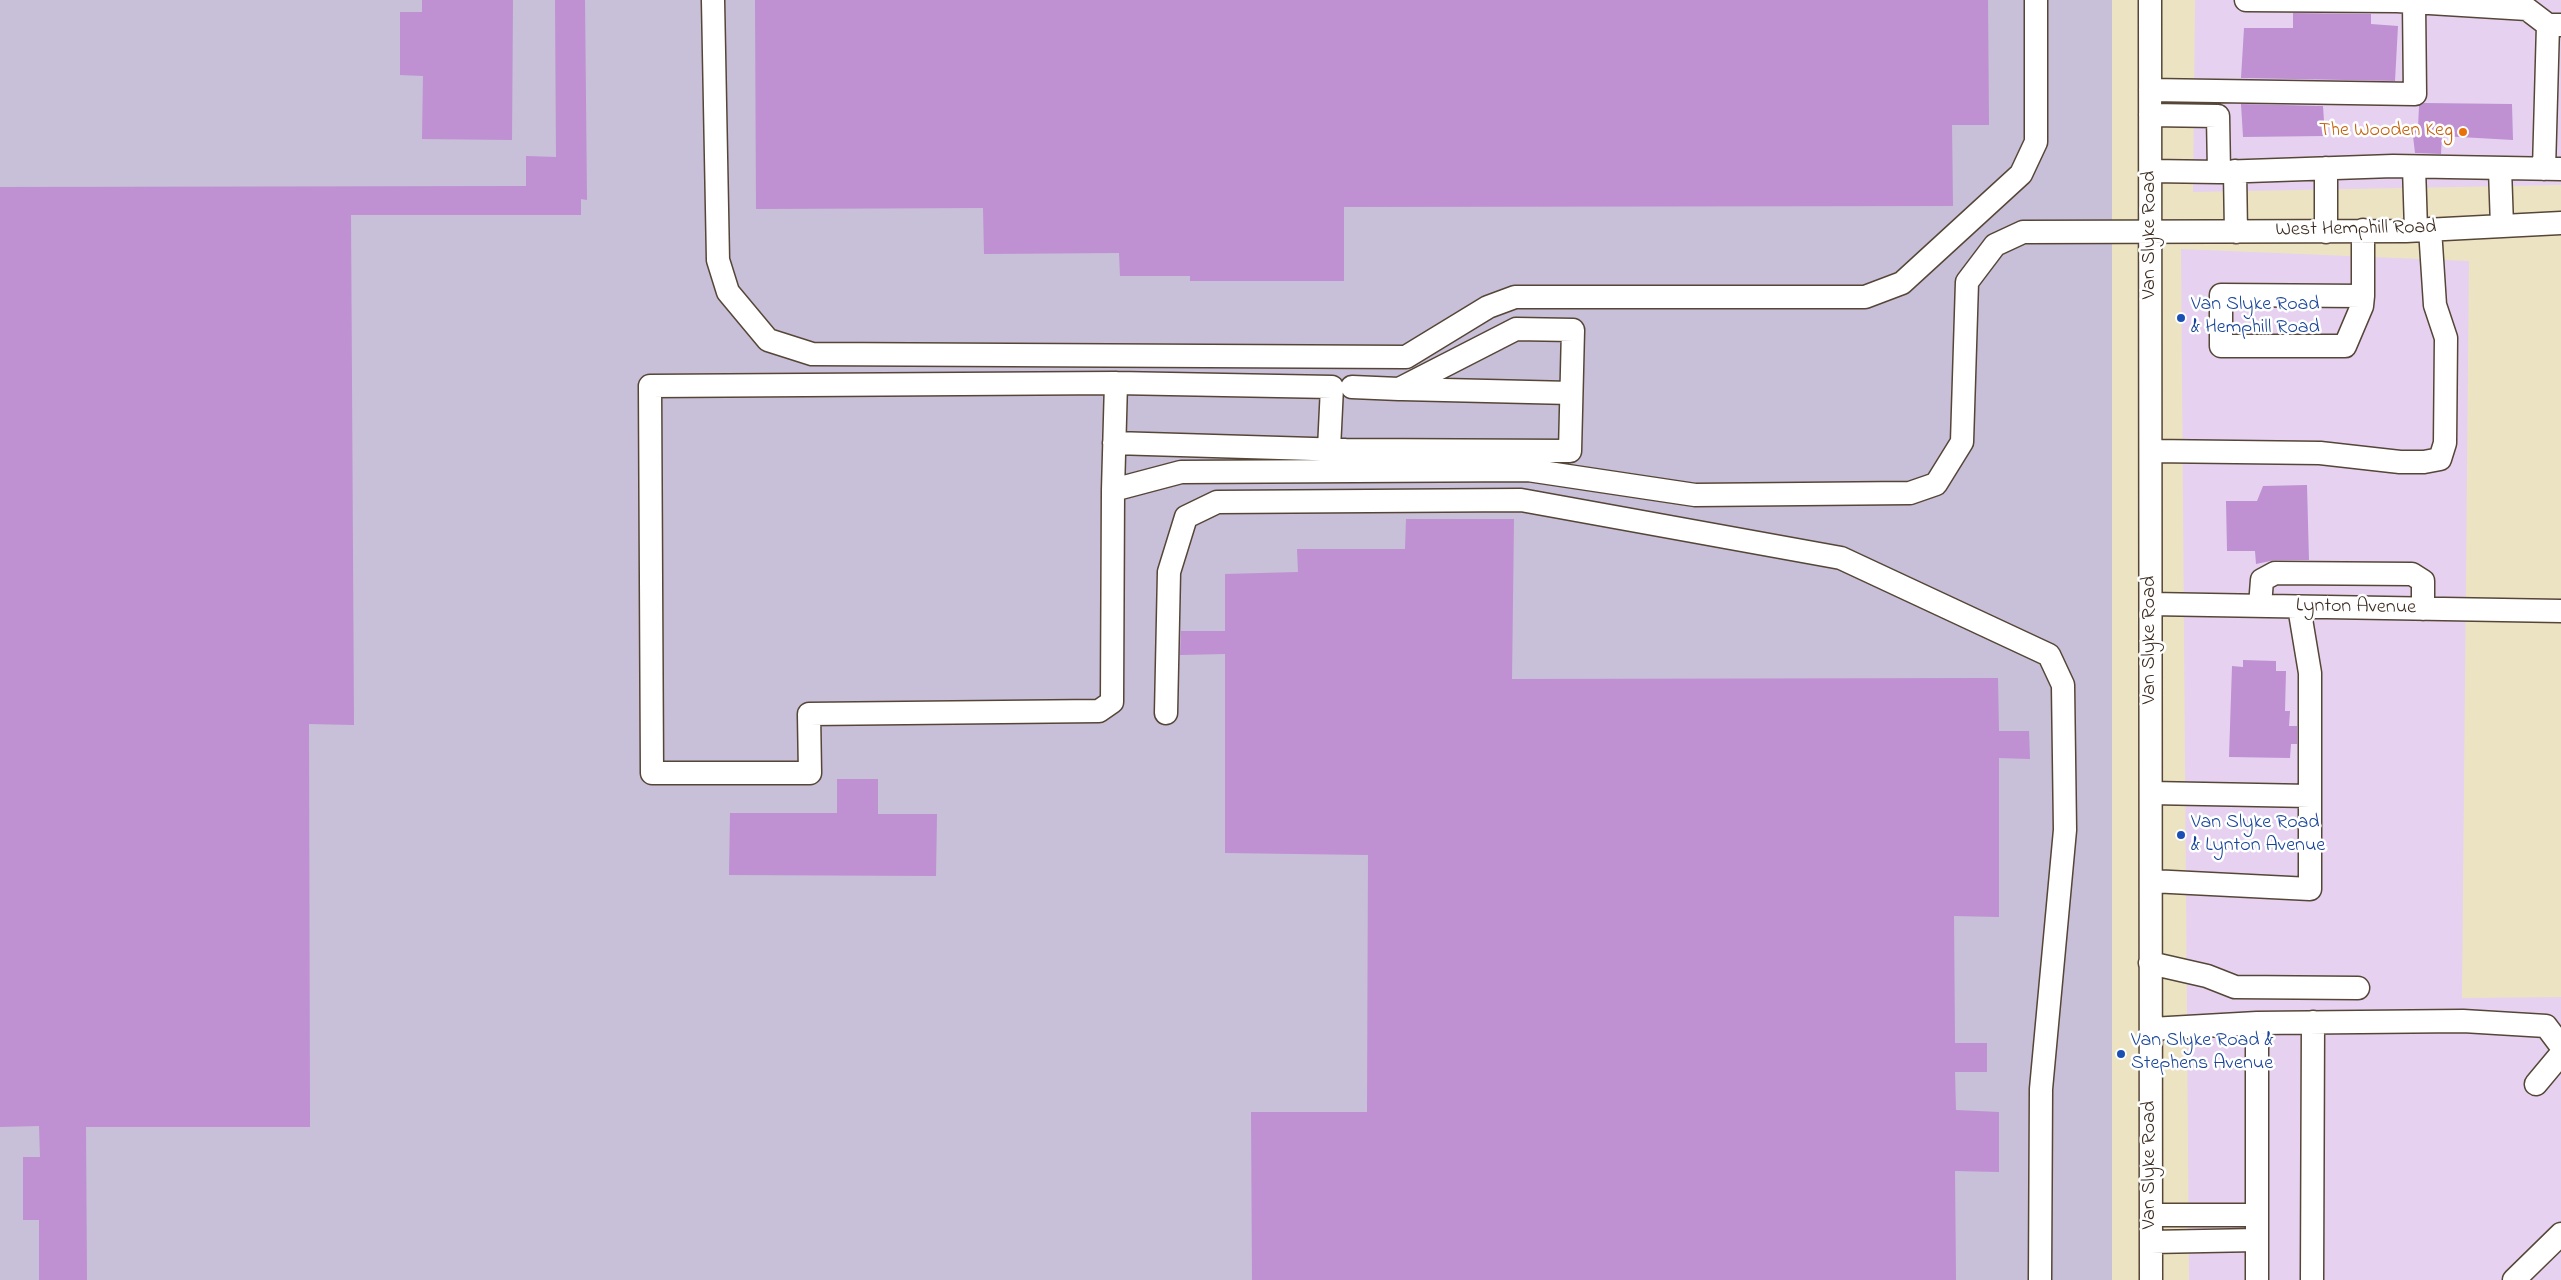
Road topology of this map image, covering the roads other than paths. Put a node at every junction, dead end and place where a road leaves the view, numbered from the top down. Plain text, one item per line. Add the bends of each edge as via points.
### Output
1 (713, 0) edge
2 (2036, 0) edge
3 (2150, 0) edge
4 (2246, 0) edge
5 (2414, 2) junction
6 (2555, 25) edge
7 (2150, 90) junction
8 (2150, 115) junction
9 (2414, 167) junction
10 (2326, 168) junction
11 (2500, 169) junction
12 (2552, 169) edge
13 (2151, 171) junction
14 (2227, 172) junction
15 (2561, 223) edge
16 (2502, 226) junction
17 (2363, 230) junction
18 (2423, 230) junction
19 (2151, 232) junction
20 (2236, 232) junction
21 (2326, 232) junction
22 (2362, 296) junction
23 (1116, 383) junction
24 (1352, 388) dead end
25 (1399, 389) junction
26 (1571, 393) junction
27 (1114, 443) junction
28 (1329, 449) junction
29 (2151, 451) junction
30 (1113, 490) junction
31 (2152, 604) junction
32 (2260, 606) junction
33 (2299, 606) junction
34 (2423, 609) junction
35 (2561, 611) edge
36 (1166, 713) dead end
37 (2151, 792) junction
38 (2310, 796) junction
39 (2151, 882) junction
40 (2150, 963) junction
41 (2358, 988) dead end
42 (2313, 1022) junction
43 (2257, 1023) junction
44 (2150, 1029) junction
45 (2561, 1046) edge
46 (2561, 1054) edge
47 (2536, 1084) dead end
48 (2152, 1215) junction
49 (2257, 1215) junction
50 (2561, 1234) edge
51 (2257, 1240) junction
52 (2151, 1242) junction
53 (2040, 1280) edge
54 (2151, 1280) edge
55 (2257, 1280) edge
56 (2312, 1280) edge
57 (2514, 1280) edge

1 - 2 street via 718,260 728,292 768,340 812,354 1406,357 1488,307 1515,297 1865,297 1902,284 2021,174 2036,142
3 - 7 street, Van Slyke Road
4 - 5 street
5 - 6 street via 2528,9
5 - 7 street via 2415,94
6 - 12 street
7 - 8 street, Van Slyke Road
8 - 13 street, Van Slyke Road
8 - 14 street via 2218,116
9 - 10 street
9 - 11 street
9 - 18 street
10 - 14 street
10 - 21 street
11 - 12 street
11 - 16 street
13 - 14 street
13 - 19 street, Van Slyke Road
14 - 20 street
15 - 16 street, West Hemphill Road
16 - 18 street, West Hemphill Road
17 - 18 street, West Hemphill Road
17 - 21 street, West Hemphill Road
17 - 22 street
18 - 29 street via 2435,305 2446,338 2445,443 2440,459 2400,462 2320,453
19 - 20 street, West Hemphill Road
19 - 29 street, Van Slyke Road
19 - 30 street, West Hemphill Road via 2023,232 1995,245 1967,282 1962,442 1936,484 1910,493 1695,495 1528,470 1181,472
20 - 21 street, West Hemphill Road
22 - 22 street via 2362,306 2345,346 2221,346 2221,295
23 - 27 street
23 - 28 street via 1332,387
23 - 30 street via 650,386 652,773 810,773 809,714 1099,711 1112,702
24 - 25 street
25 - 26 street
25 - 26 street via 1516,329 1573,330
26 - 28 street via 1570,451
27 - 28 street
27 - 30 street
29 - 31 street, Van Slyke Road
31 - 32 street, Lynton Avenue
31 - 37 street, Van Slyke Road
32 - 33 street, Lynton Avenue
32 - 34 street via 2262,580 2275,573 2412,574 2423,581
33 - 34 street, Lynton Avenue
33 - 38 street via 2310,673
34 - 35 street, Lynton Avenue
36 - 53 street via 1169,572 1186,517 1217,502 1521,500 1841,558 2049,655 2063,684 2065,830 2041,1089
37 - 38 street
37 - 39 street, Van Slyke Road
38 - 39 street via 2310,889
39 - 40 street, Van Slyke Road
40 - 41 street via 2207,976 2235,987
40 - 44 street, Van Slyke Road
42 - 43 street
42 - 45 street via 2463,1021 2546,1026
42 - 56 street
43 - 44 street
43 - 49 street
44 - 48 street, Van Slyke Road
46 - 47 street
48 - 49 street
48 - 52 street, Van Slyke Road
49 - 51 street
50 - 57 street
51 - 52 street
51 - 55 street
52 - 54 street, Van Slyke Road

